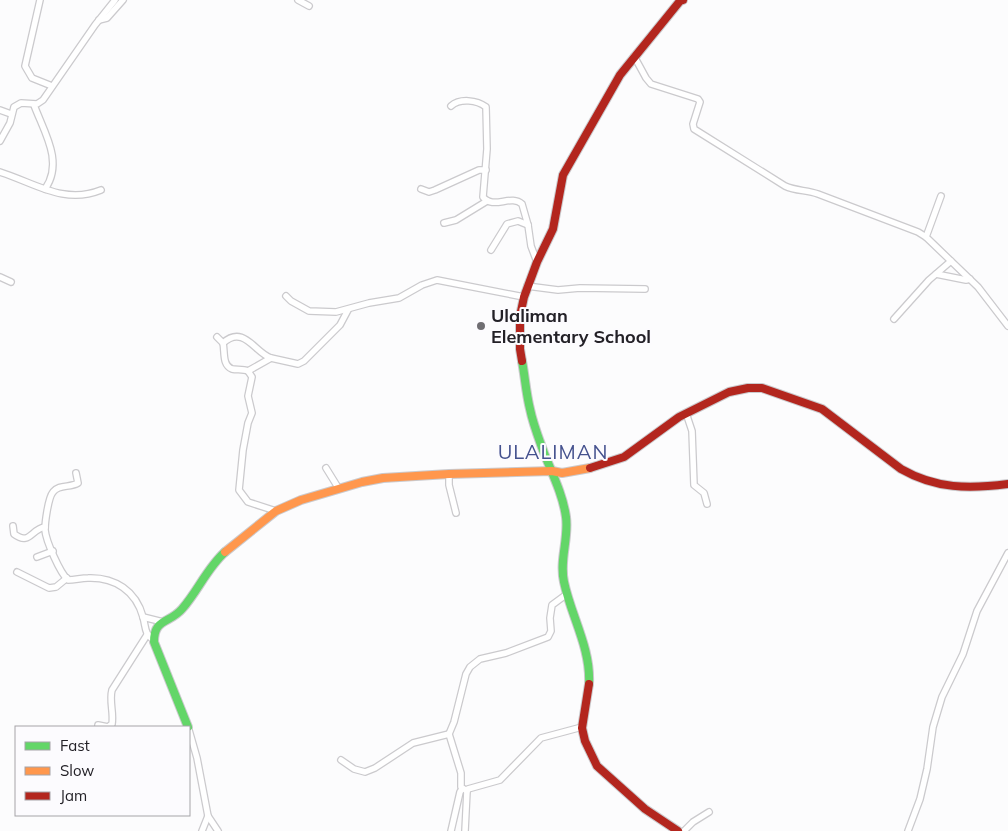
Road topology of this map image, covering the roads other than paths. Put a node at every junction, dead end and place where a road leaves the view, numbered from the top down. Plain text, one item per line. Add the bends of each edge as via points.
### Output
1 (40, 0) edge
2 (115, 0) edge
3 (123, 0) edge
4 (298, 0) edge
5 (683, 0) edge
6 (309, 6) dead end
7 (99, 20) junction
8 (634, 56) junction
9 (52, 86) junction
10 (34, 105) junction
11 (451, 106) dead end
12 (0, 110) edge
13 (11, 114) junction
14 (0, 141) edge
15 (486, 170) junction
16 (0, 172) edge
17 (44, 189) junction
18 (421, 189) dead end
19 (102, 190) dead end
20 (941, 196) dead end
21 (487, 201) junction
22 (444, 223) dead end
23 (528, 225) junction
24 (926, 237) junction
25 (492, 250) dead end
26 (951, 261) junction
27 (537, 262) junction
28 (936, 274) junction
29 (0, 277) edge
30 (970, 279) junction
31 (11, 282) dead end
32 (527, 286) junction
33 (645, 289) dead end
34 (286, 296) dead end
35 (524, 297) junction
36 (348, 310) junction
37 (894, 319) dead end
38 (1008, 326) edge
39 (217, 337) dead end
40 (495, 339) dead end
41 (519, 339) junction
42 (223, 343) junction
43 (271, 358) junction
44 (248, 371) junction
45 (686, 413) junction
46 (326, 468) dead end
47 (552, 471) junction
48 (76, 473) dead end
49 (449, 474) junction
50 (1008, 484) edge
51 (339, 489) junction
52 (707, 504) dead end
53 (276, 511) junction
54 (456, 513) dead end
55 (13, 526) dead end
56 (45, 527) junction
57 (52, 551) junction
58 (1008, 553) edge
59 (37, 558) dead end
60 (17, 572) dead end
61 (67, 578) junction
62 (567, 594) junction
63 (143, 617) junction
64 (163, 622) junction
65 (147, 634) junction
66 (154, 640) junction
67 (98, 725) dead end
68 (103, 726) edge
69 (109, 726) edge
70 (187, 726) edge
71 (582, 727) junction
72 (449, 734) junction
73 (190, 735) edge
74 (341, 760) dead end
75 (464, 790) junction
76 (709, 812) dead end
77 (208, 816) junction
78 (202, 831) edge
79 (218, 831) edge
80 (451, 831) edge
81 (465, 831) edge
82 (678, 831) edge
83 (684, 831) edge
84 (908, 831) edge

1 - 9 street via 25,66 32,78
2 - 7 street
3 - 7 street via 107,18
4 - 6 street
5 - 8 street
7 - 9 street
8 - 24 street via 651,84 698,99 694,129 785,186 807,190
8 - 27 street via 563,175 553,229
9 - 10 street
10 - 13 street via 18,104
10 - 17 street via 49,142 53,163 51,178
11 - 15 street via 464,100 486,107
12 - 13 street
13 - 14 street
15 - 18 street via 479,170 429,192
15 - 21 street via 483,194
16 - 17 street
17 - 19 street via 72,196
20 - 24 street
21 - 22 street via 456,220
21 - 23 street via 518,201 523,206
23 - 25 street via 518,222 507,224
23 - 27 street
24 - 26 street
26 - 28 street
26 - 30 street
27 - 32 street
28 - 30 street
28 - 37 street
29 - 31 street
30 - 38 street
32 - 33 street via 558,290
32 - 35 street
34 - 36 street via 309,311
35 - 36 street via 437,280 399,298
35 - 41 street
36 - 43 street via 340,325 304,362 298,364
39 - 42 street
40 - 41 street
41 - 47 street via 530,410
42 - 43 street via 234,338 246,339
42 - 44 street via 227,365
43 - 44 street
44 - 53 street via 252,377 248,396 252,413 243,450 239,490 248,502
45 - 47 street via 624,456 578,471
45 - 50 street via 739,389 770,390 822,409 915,477 966,488
45 - 52 street via 692,431 694,485 704,493
46 - 51 street
47 - 49 street
47 - 62 street via 566,517 562,564
48 - 56 street via 77,484 58,488 52,494
49 - 51 street via 383,478
49 - 54 street
51 - 53 street
53 - 64 street via 217,559 182,609
55 - 56 street via 14,534 25,539
56 - 57 street
57 - 59 street
57 - 61 street
58 - 84 street via 980,606 963,654 942,697 920,799
60 - 61 street via 49,588 56,587
61 - 63 street via 116,582 135,598
62 - 71 street via 590,672
62 - 72 street via 552,605 552,631 548,636 506,654 480,659 470,667
63 - 64 street
63 - 65 street
64 - 66 street via 154,630
65 - 66 street
65 - 69 street via 112,690 112,724
66 - 70 street
67 - 68 street
71 - 75 street via 542,738 504,777
71 - 82 street via 597,766 645,809
72 - 74 street via 413,743 365,772
72 - 75 street
73 - 77 street
75 - 80 street via 460,792
75 - 81 street
76 - 83 street
77 - 78 street
77 - 79 street

